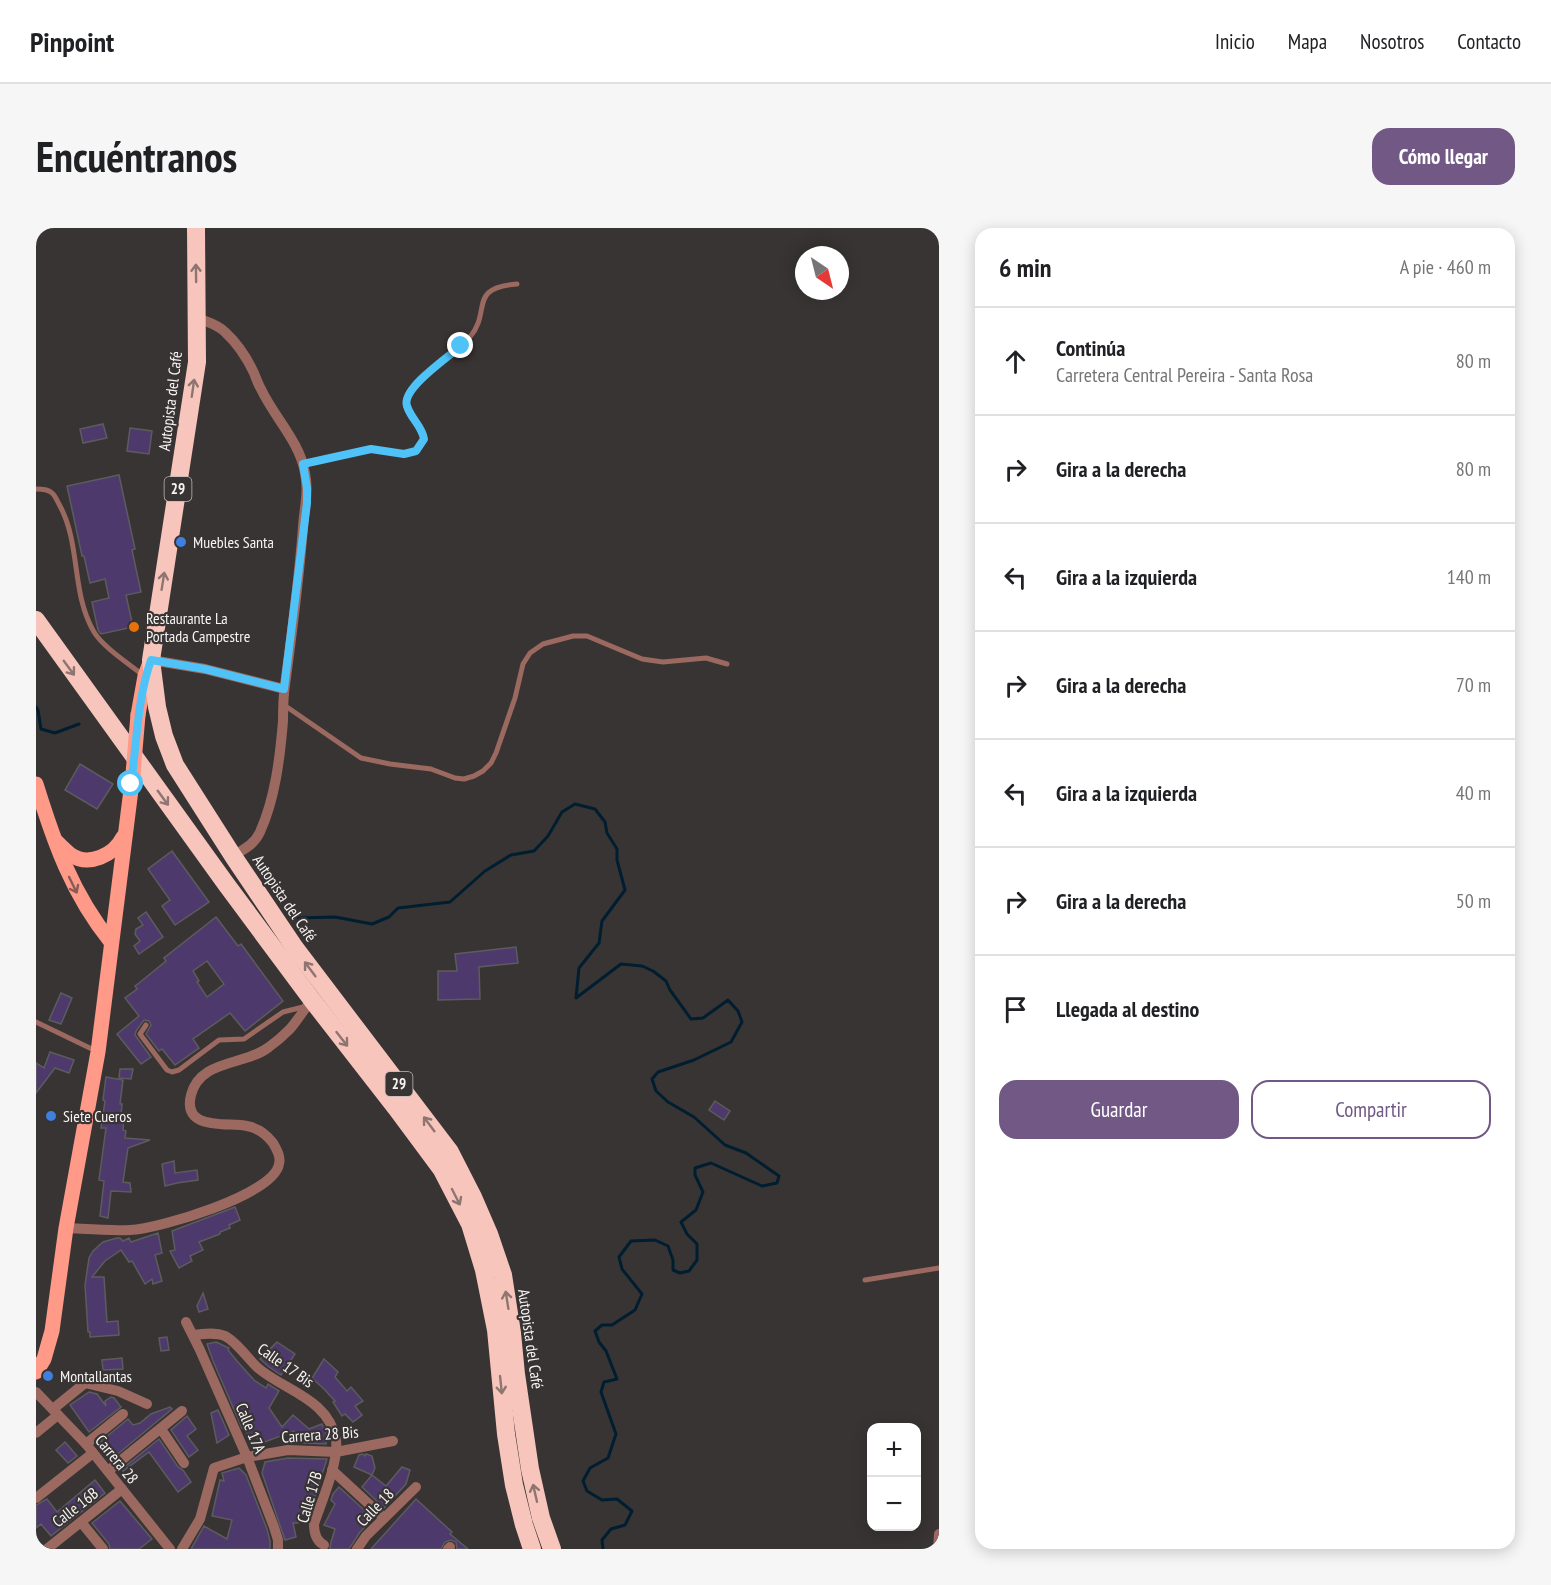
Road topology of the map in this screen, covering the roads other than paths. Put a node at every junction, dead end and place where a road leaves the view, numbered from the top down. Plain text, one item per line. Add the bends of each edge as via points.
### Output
1 (196, 228) edge
2 (517, 285) dead end
3 (197, 318) junction
4 (303, 464) junction
5 (36, 489) edge
6 (36, 620) edge
7 (727, 664) dead end
8 (148, 668) junction
9 (284, 689) junction
10 (283, 704) junction
11 (37, 789) edge
12 (124, 834) junction
13 (55, 840) junction
14 (233, 856) junction
15 (111, 942) junction
16 (309, 1004) junction
17 (36, 1022) edge
18 (146, 1025) dead end
19 (98, 1052) junction
20 (66, 1228) junction
21 (939, 1268) edge
22 (866, 1280) dead end
23 (186, 1322) dead end
24 (194, 1335) junction
25 (36, 1372) edge
26 (36, 1392) edge
27 (147, 1404) dead end
28 (182, 1411) dead end
29 (56, 1412) junction
30 (123, 1414) dead end
31 (161, 1429) junction
32 (36, 1432) edge
33 (393, 1441) dead end
34 (89, 1448) junction
35 (336, 1452) junction
36 (247, 1457) junction
37 (184, 1462) dead end
38 (332, 1470) junction
39 (108, 1471) junction
40 (416, 1486) dead end
41 (122, 1489) junction
42 (36, 1498) edge
43 (384, 1518) junction
44 (81, 1522) junction
45 (939, 1534) edge
46 (324, 1545) dead end
47 (47, 1549) edge
48 (104, 1549) edge
49 (170, 1549) edge
50 (182, 1549) edge
51 (278, 1549) edge
52 (357, 1549) edge
53 (532, 1549) edge
54 (552, 1549) edge
55 (938, 1549) edge

3 -> 1 highway, Autopista del Café / 29
2 - 4 lane via 496,287 486,294 469,339 406,396 410,414 423,432 424,439 416,451 404,454 371,449
3 - 4 street via 225,332 241,351
8 -> 3 highway, Autopista del Café / 29 via 197,362
4 - 9 street via 307,503
5 - 8 lane via 53,493 63,511 82,602 94,632 102,642
6 -> 16 highway, Autopista del Café / 29
7 - 10 lane via 706,658 663,662 642,658 587,636 543,644 523,664 496,753 483,771 464,779 431,769 361,758
8 - 9 street via 205,669
8 - 12 main road, bridge via 138,715
8 - 14 highway, Autopista del Café / 29 via 164,736 176,765
9 - 10 street
10 - 14 street via 279,752 265,818 255,841
11 - 13 main road
12 - 13 main road via 110,853 93,859 70,854
12 - 15 main road
13 -> 15 main road via 83,904
54 -> 14 highway, Autopista del Café / 29 via 530,1469 503,1275 473,1197 450,1152 295,948
15 - 19 main road
16 - 18 lane via 283,1012 244,1039 219,1040 172,1072 140,1034
16 - 20 street via 290,1029 267,1049 215,1067 201,1077 191,1093 194,1116 205,1122 248,1126 270,1139 280,1160 279,1169 271,1178 210,1210 160,1226 130,1230
16 -> 53 highway, Autopista del Café / 29 via 442,1170 470,1224 496,1330 514,1485
17 - 19 lane
19 - 20 main road
20 - 25 main road via 52,1331
21 - 22 lane
23 - 24 street, Calle 17A
24 - 35 street, Calle 17 Bis via 226,1336 259,1369 313,1402 328,1421
24 - 36 street, Calle 17A
26 - 29 street, Carrera 28
27 - 29 street via 118,1391 85,1383
28 - 31 street
29 - 32 street
29 - 34 street, Carrera 28
30 - 34 street
31 - 37 street
31 - 39 street
33 - 35 street, Carrera 28 Bis
34 - 39 street, Carrera 28
34 - 42 street
35 - 36 street, Carrera 28 Bis via 288,1450
35 - 38 street, Calle 17B
36 - 50 street, Carrera 28 Bis via 214,1468 200,1519
36 - 51 street, Calle 17A via 274,1527
38 - 43 street
38 - 46 street, Calle 17B via 314,1524 314,1533
39 - 41 street, Carrera 28
40 - 43 street, Calle 18
41 - 44 street, Calle 16B
41 - 49 street, Carrera 28
43 - 52 street, Calle 18
44 - 47 street, Calle 16B
44 - 48 street
45 - 55 street

